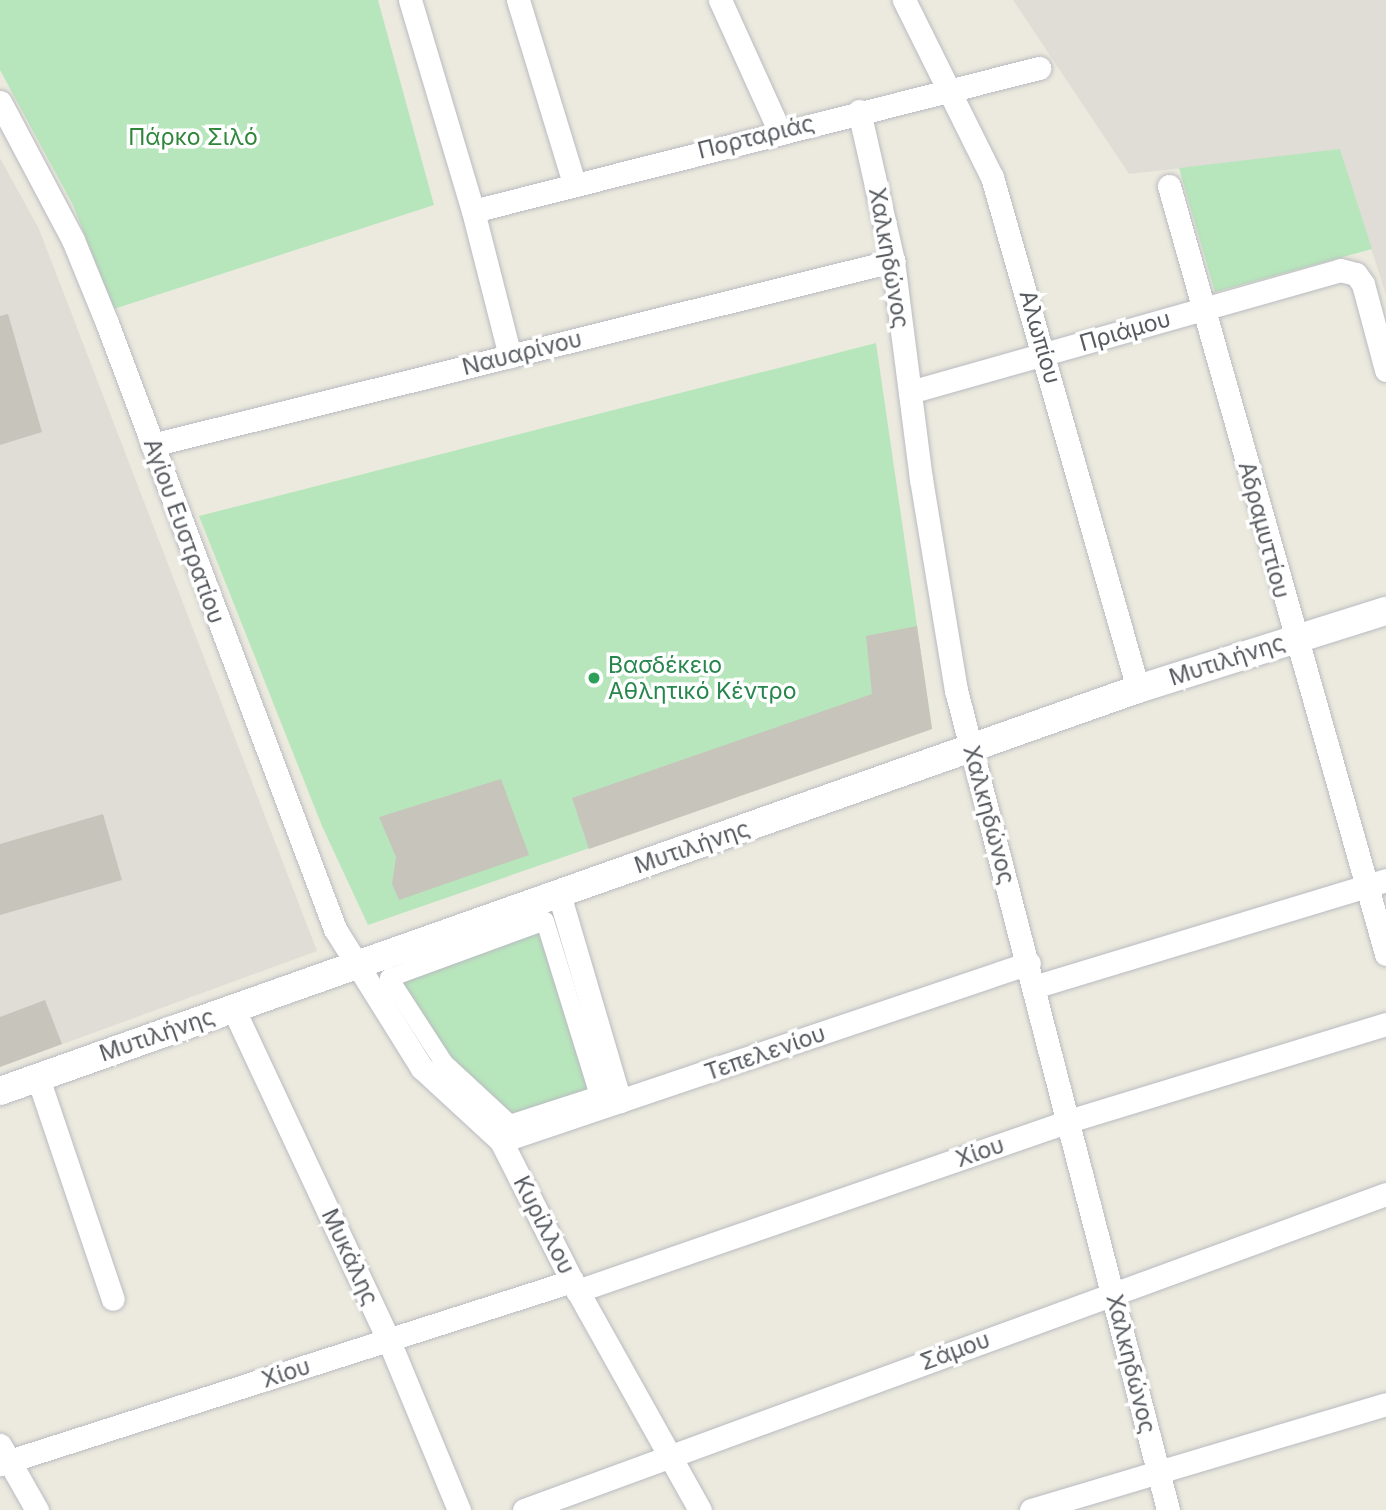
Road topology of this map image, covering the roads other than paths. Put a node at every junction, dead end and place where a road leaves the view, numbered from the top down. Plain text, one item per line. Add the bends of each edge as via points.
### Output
1 (410, 0) edge
2 (518, 0) edge
3 (720, 0) edge
4 (904, 0) edge
5 (1039, 68) dead end
6 (951, 88) junction
7 (0, 102) edge
8 (859, 111) junction
9 (779, 130) junction
10 (574, 183) junction
11 (1169, 187) dead end
12 (473, 211) junction
13 (892, 261) junction
14 (1203, 309) junction
15 (1045, 354) junction
16 (510, 356) junction
17 (1386, 370) edge
18 (910, 392) junction
19 (152, 445) junction
20 (1386, 611) edge
21 (1294, 638) junction
22 (1138, 689) junction
23 (971, 749) junction
24 (1376, 883) edge
25 (559, 894) junction
26 (545, 921) joint
27 (1386, 954) edge
28 (1028, 964) junction
29 (355, 966) junction
30 (1034, 987) junction
31 (233, 1009) junction
32 (1386, 1024) edge
33 (38, 1078) junction
34 (0, 1091) edge
35 (620, 1101) junction
36 (1069, 1121) junction
37 (501, 1141) junction
38 (1386, 1194) edge
39 (574, 1286) junction
40 (1114, 1293) junction
41 (113, 1299) dead end
42 (389, 1341) junction
43 (1386, 1404) edge
44 (670, 1456) junction
45 (2, 1457) edge
46 (1159, 1474) junction
47 (37, 1510) edge
48 (459, 1510) edge
49 (524, 1510) edge
50 (700, 1510) edge
51 (1031, 1510) edge
52 (1168, 1510) edge

1 - 12 street
2 - 10 street
3 - 9 street
4 - 6 street, Αλωπίου
5 - 6 street, Πορταριάς
6 - 8 street, Πορταριάς
6 - 15 street, Αλωπίου via 992,177
7 - 19 street, Αγίου Ευστρατίου via 73,240
8 - 9 street, Πορταριάς
8 - 13 street, Χαλκηδώνος
9 - 10 street, Πορταριάς
10 - 12 street, Πορταριάς
11 - 14 street, Αδραμυττίου
12 - 16 street
13 - 16 street, Ναυαρίνου
13 - 18 street, Χαλκηδώνος
14 - 15 street, Πριάμου
14 - 17 street, Πριάμου via 1339,270 1356,274 1363,284
14 - 21 street, Αδραμυττίου
15 - 18 street, Πριάμου
15 - 22 street, Αλωπίου
16 - 19 street, Ναυαρίνου
18 - 23 street, Χαλκηδώνος via 939,597
19 - 29 street, Αγίου Ευστρατίου via 312,875
20 - 21 street, Μυτιλήνης
21 - 22 street, Μυτιλήνης
21 - 24 street, Αδραμυττίου
22 - 23 street, Μυτιλήνης
23 - 25 street, Μυτιλήνης
23 - 28 street, Χαλκηδώνος
24 - 27 street, Αδραμυττίου
24 - 30 street
25 - 29 street, Μυτιλήνης
25 - 35 street
26 - 26 street via 389,978 444,1063 510,1124 599,1095
28 - 30 street, Χαλκηδώνος
28 - 35 street, Τεπελενίου
29 - 31 street, Μυτιλήνης
29 - 37 street, Κυρίλλου via 422,1068
30 - 36 street, Χαλκηδώνος
31 - 33 street, Μυτιλήνης
31 - 42 street, Μυκάλης
32 - 36 street, Χίου
33 - 34 street, Μυτιλήνης
33 - 41 street
35 - 37 street, Τεπελενίου
36 - 39 street, Χίου
36 - 40 street, Χαλκηδώνος
37 - 39 street, Κυρίλλου
38 - 40 street, Σάμου
39 - 42 street, Χίου
39 - 44 street, Κυρίλλου
40 - 44 street, Σάμου
40 - 46 street, Χαλκηδώνος
42 - 45 street, Χίου
42 - 48 street, Μυκάλης
43 - 46 street
44 - 49 street, Σάμου
44 - 50 street, Κυρίλλου
45 - 47 street
46 - 51 street
46 - 52 street, Χαλκηδώνος

